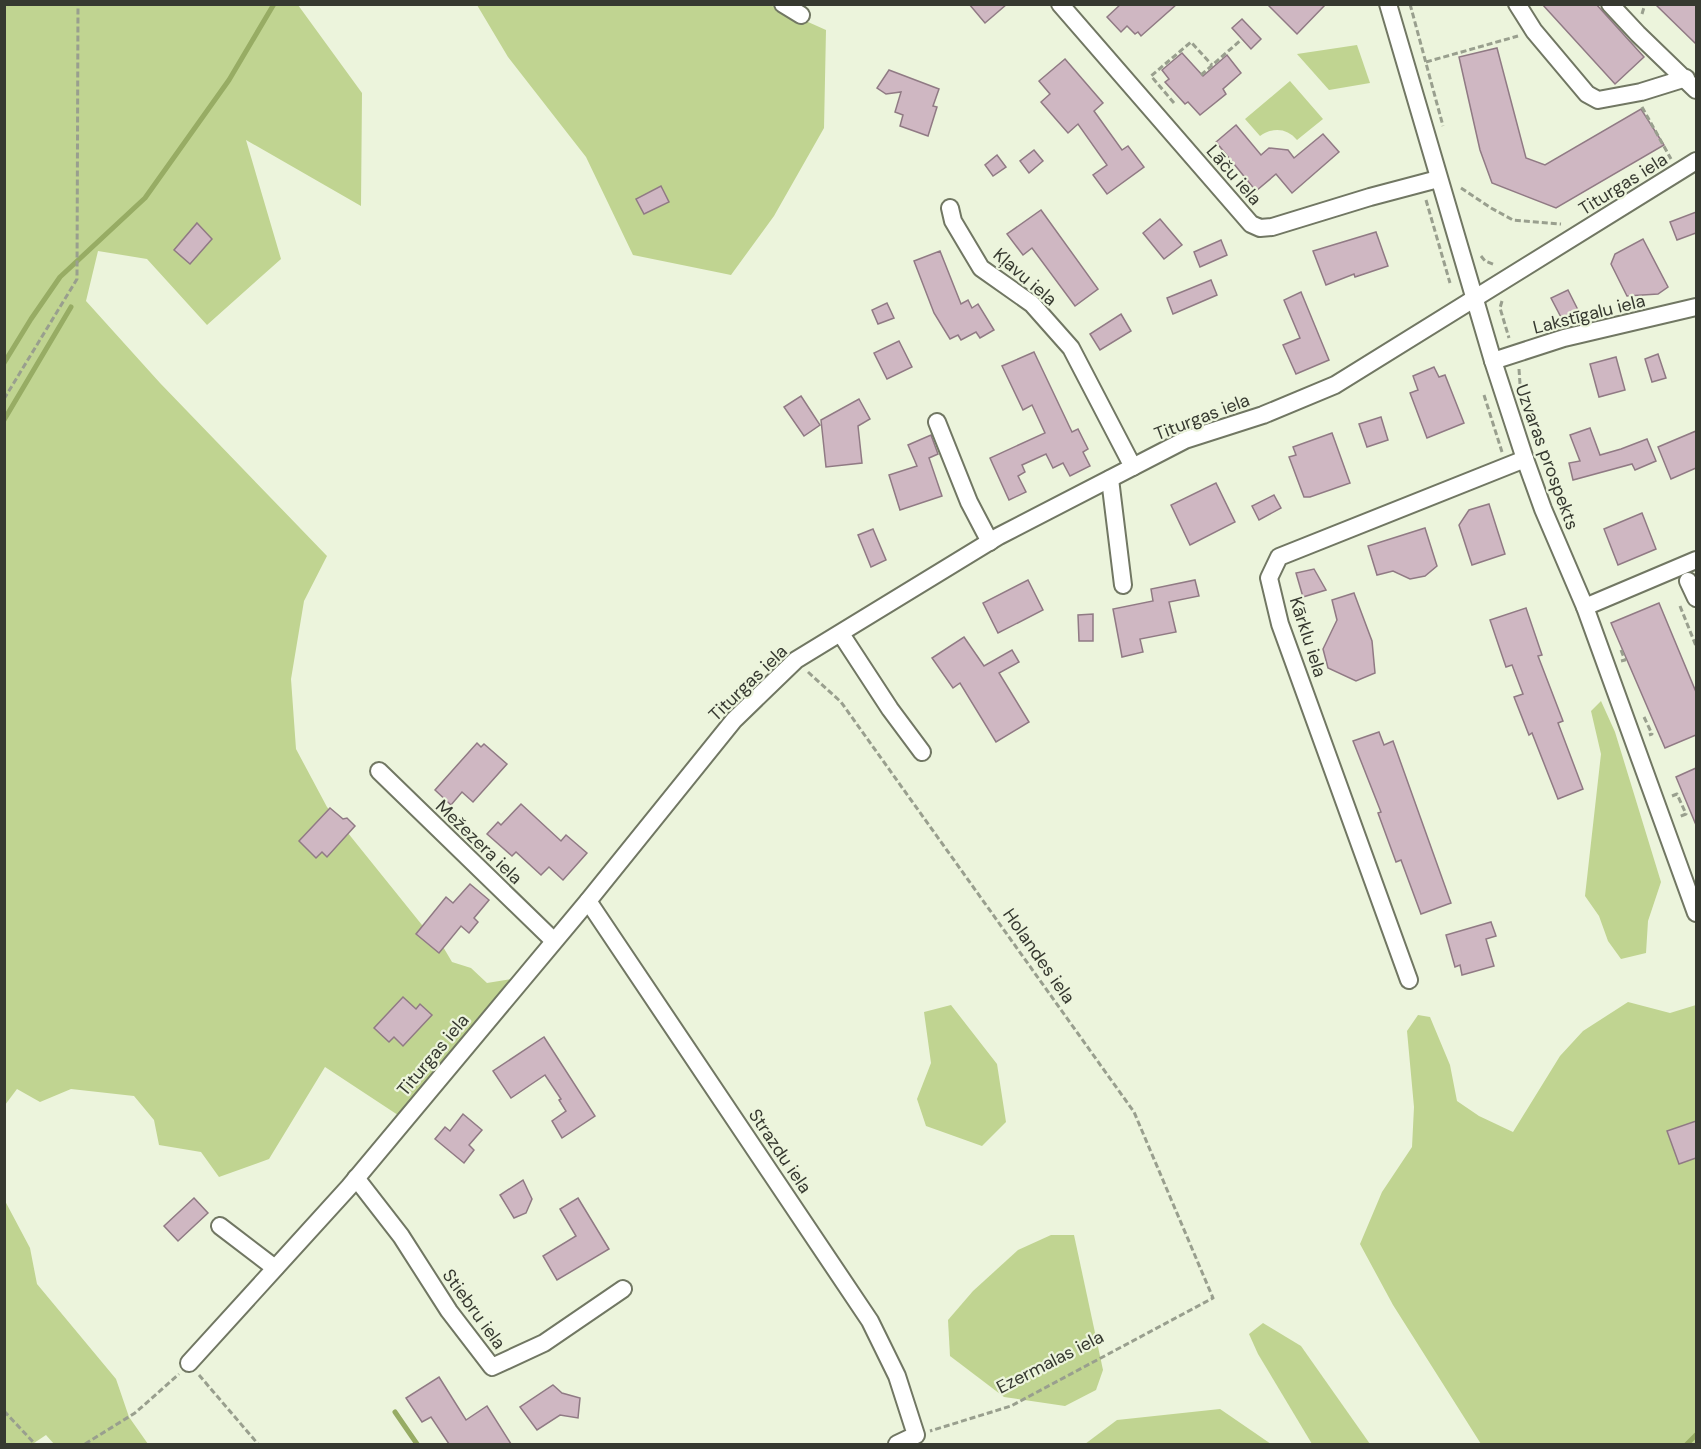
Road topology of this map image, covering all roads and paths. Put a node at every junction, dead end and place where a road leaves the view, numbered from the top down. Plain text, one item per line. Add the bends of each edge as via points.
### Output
1 (78, 4) edge
2 (783, 4) edge
3 (1060, 4) edge
4 (1388, 4) edge
5 (1410, 4) edge
6 (1517, 4) edge
7 (1610, 4) edge
8 (801, 15) dead end
9 (1534, 31) junction
10 (1242, 39) dead end
11 (1426, 62) junction
12 (1212, 65) junction
13 (1202, 75) dead end
14 (1691, 84) edge
15 (1639, 101) dead end
16 (1174, 103) dead end
17 (1445, 130) dead end
18 (1680, 154) dead end
19 (1696, 161) edge
20 (1438, 179) junction
21 (1464, 199) dead end
22 (950, 208) dead end
23 (1552, 230) dead end
24 (1481, 256) dead end
25 (1503, 260) dead end
26 (1493, 266) junction
27 (1499, 282) junction
28 (1475, 298) junction
29 (1696, 307) edge
30 (1514, 354) junction
31 (1493, 361) junction
32 (4, 399) edge
33 (937, 422) dead end
34 (1525, 459) junction
35 (1132, 467) junction
36 (1110, 479) junction
37 (990, 542) junction
38 (1696, 560) edge
39 (1688, 581) dead end
40 (1124, 585) dead end
41 (1676, 597) dead end
42 (1696, 598) edge
43 (1585, 607) junction
44 (841, 634) junction
45 (1696, 646) edge
46 (1620, 650) dead end
47 (796, 660) junction
48 (1616, 663) dead end
49 (1636, 718) dead end
50 (1643, 739) dead end
51 (922, 752) dead end
52 (379, 771) dead end
53 (1669, 797) dead end
54 (1674, 822) dead end
55 (588, 900) junction
56 (1696, 913) edge
57 (553, 940) junction
58 (1409, 980) dead end
59 (356, 1178) junction
60 (220, 1226) dead end
61 (275, 1268) junction
62 (623, 1289) dead end
63 (1214, 1298) joint
64 (189, 1363) junction
65 (4, 1411) edge
66 (916, 1436) junction
67 (35, 1444) edge
68 (86, 1444) edge
69 (258, 1444) edge
70 (897, 1444) edge

1 - 32 path via 77,279
2 - 8 street
3 - 20 street, Lāču iela via 1251,224 1272,228
4 - 20 street, Uzvaras prospekts
5 - 11 path
6 - 9 street
7 - 14 street
9 - 11 path
9 - 14 street via 1587,94 1599,100
10 - 12 path
11 - 17 path
12 - 13 path
12 - 16 path via 1191,42 1151,76
15 - 18 path via 1671,160
19 - 27 street, Titurgas iela
20 - 28 street, Uzvaras prospekts
21 - 23 path via 1461,188 1513,219 1563,224
22 - 35 street, Kļavu iela via 953,221 981,268 1032,304 1071,348
24 - 26 path
25 - 26 path
26 - 27 path
27 - 28 street, Titurgas iela
27 - 30 path via 1505,298 1500,308
28 - 31 street, Uzvaras prospekts
28 - 35 street, Titurgas iela via 1335,385 1263,415 1185,440
29 - 30 street, Lakstīgalu iela
30 - 31 street, Lakstīgalu iela
31 - 34 street, Uzvaras prospekts
33 - 37 street via 969,502
34 - 43 street, Uzvaras prospekts
34 - 58 street, Kārklu iela via 1279,557 1269,578 1280,624
35 - 36 street, Titurgas iela
36 - 37 street, Titurgas iela
36 - 40 street
37 - 44 street, Titurgas iela
38 - 43 street
39 - 42 street
41 - 45 path
43 - 56 street, Uzvaras prospekts
44 - 47 street, Titurgas iela
44 - 51 street
46 - 48 path via 1624,660
47 - 55 street, Titurgas iela via 734,720
47 - 63 path, Holandes iela via 841,702 1134,1112
49 - 50 path via 1645,716 1652,734
52 - 57 street, Mežezera iela
53 - 54 path via 1677,794 1686,814
55 - 57 street, Titurgas iela
55 - 66 street, Strazdu iela via 870,1321 897,1376
57 - 59 street, Titurgas iela
59 - 61 street, Titurgas iela
59 - 62 street, Stiebru iela via 492,1367 544,1343
60 - 61 street
61 - 64 street, Titurgas iela
63 - 66 path, Ezermalas iela via 1011,1406
64 - 68 path via 135,1413
64 - 69 path
65 - 67 path
66 - 70 street

